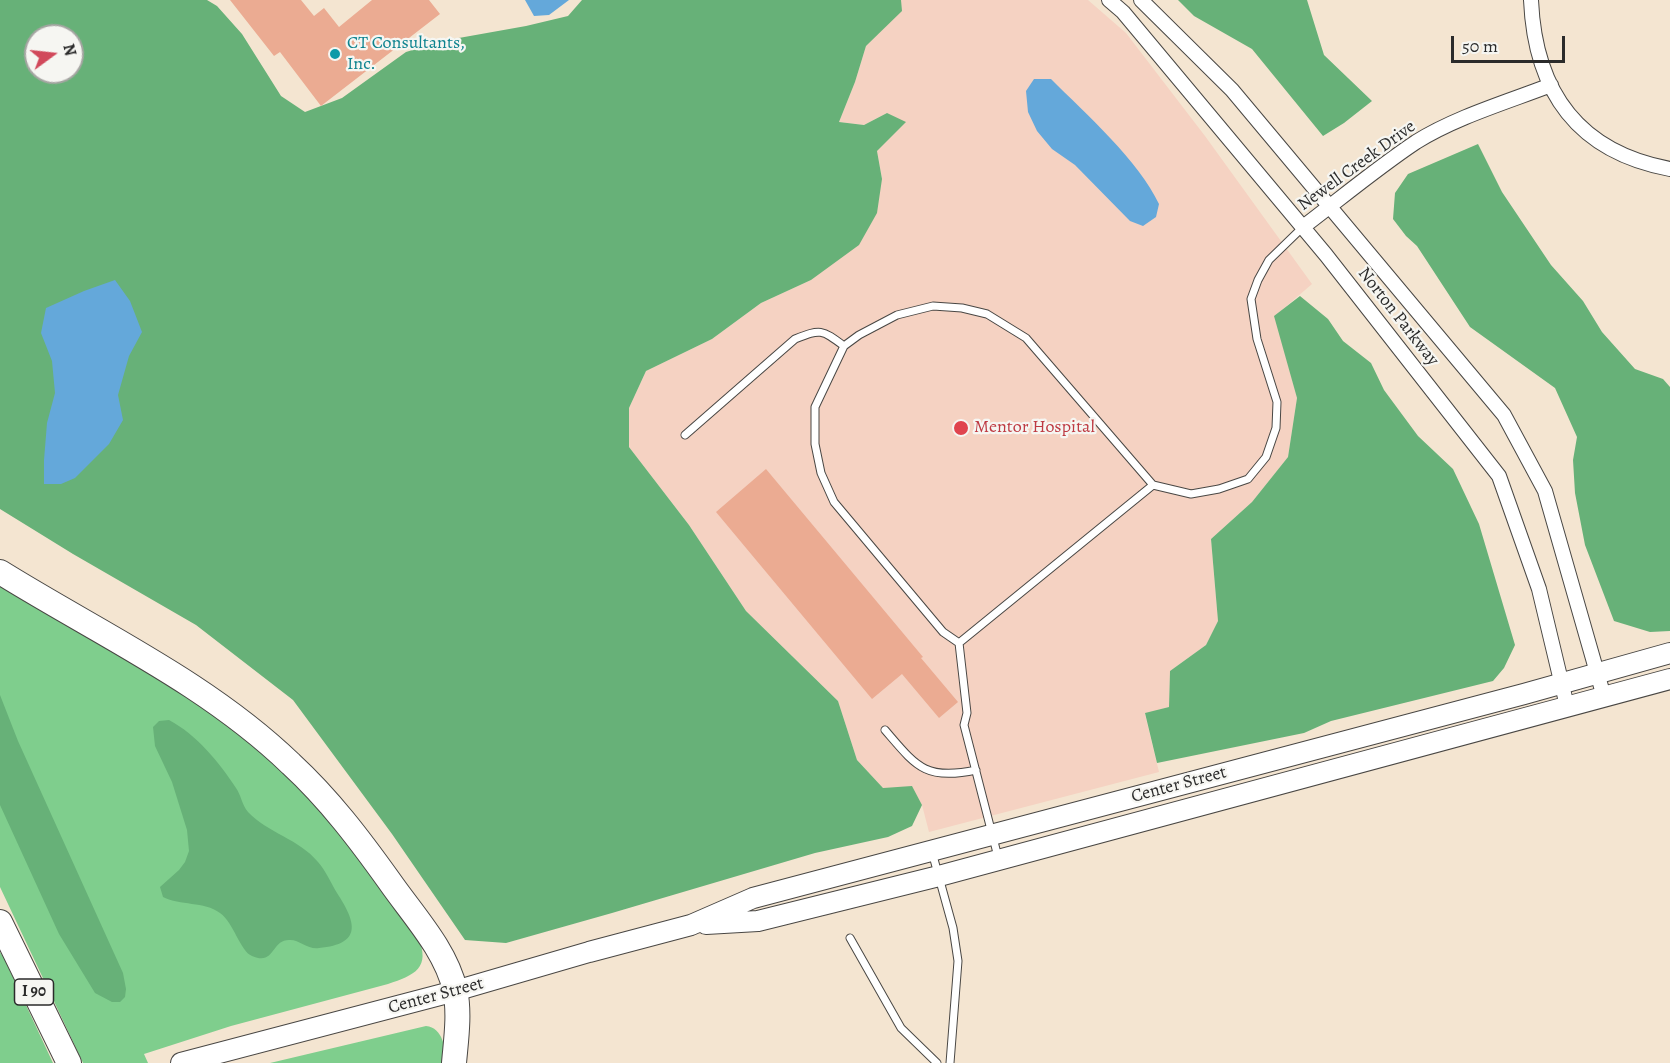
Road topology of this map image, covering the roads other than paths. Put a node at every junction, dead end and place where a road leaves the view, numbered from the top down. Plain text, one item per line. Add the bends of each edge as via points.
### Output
1 (1110, 0) edge
2 (1141, 0) edge
3 (1531, 0) edge
4 (1551, 85) junction
5 (1670, 170) edge
6 (1329, 207) junction
7 (1303, 227) junction
8 (844, 346) junction
9 (685, 435) dead end
10 (1153, 485) junction
11 (0, 572) edge
12 (959, 642) junction
13 (1670, 653) edge
14 (1598, 673) junction
15 (1670, 679) edge
16 (1562, 684) junction
17 (1604, 696) junction
18 (1567, 706) junction
19 (885, 730) dead end
20 (976, 770) junction
21 (992, 836) junction
22 (932, 852) junction
23 (998, 860) junction
24 (939, 876) junction
25 (0, 922) edge
26 (691, 926) junction
27 (850, 938) dead end
28 (455, 991) junction
29 (69, 1063) edge
30 (181, 1063) edge
31 (454, 1063) edge
32 (937, 1063) edge
33 (950, 1063) edge

1 - 7 street, Norton Parkway
2 - 6 street, Norton Parkway via 1232,90
3 - 4 street via 1536,40
4 - 5 street via 1576,125 1594,140 1629,159
4 - 6 street, Newell Creek Drive via 1417,142
6 - 7 street, Newell Creek Drive
6 - 14 street, Norton Parkway via 1504,415 1545,491
7 - 10 lane via 1269,260 1251,299 1257,339 1277,402 1276,428 1266,457 1248,479 1219,489 1191,494
7 - 16 street, Norton Parkway via 1499,476 1539,589
8 - 9 lane via 825,332 795,339
8 - 10 lane via 897,315 933,306 987,314 1026,338
8 - 12 lane via 815,407 815,444 821,473 834,502 943,632
10 - 12 lane
11 - 28 highway via 218,704 291,763 329,802 366,849 444,958
12 - 20 lane via 967,713 964,725
13 - 14 main road, Center Street
14 - 16 main road, Center Street
14 - 17 street, Norton Parkway
15 - 17 main road, Center Street
16 - 18 street, Norton Parkway
16 - 21 main road, Center Street
17 - 18 main road, Center Street
18 - 23 main road, Center Street
19 - 20 lane via 921,768 954,775
20 - 21 lane
21 - 22 main road, Center Street
21 - 23 lane
22 - 24 lane
22 - 26 main road, Center Street via 753,898
23 - 24 main road, Center Street
24 - 26 main road, Center Street via 758,921
24 - 33 lane via 957,961
25 - 29 highway, I 90
26 - 28 main road, Center Street
27 - 32 lane via 901,1028
28 - 30 main road, Center Street
28 - 31 highway

